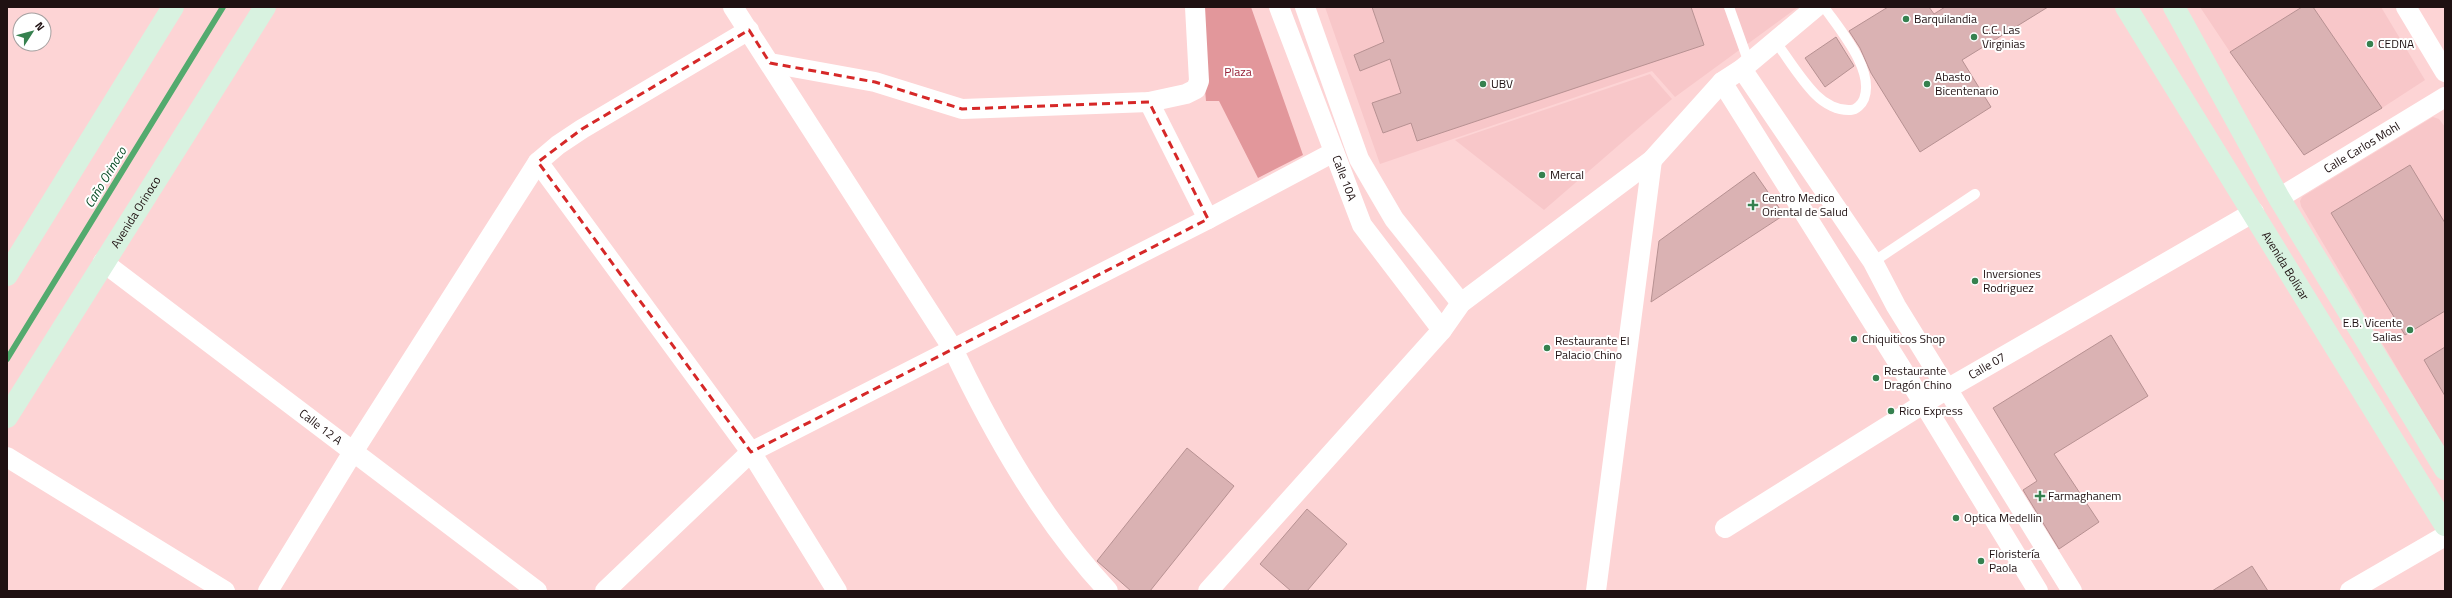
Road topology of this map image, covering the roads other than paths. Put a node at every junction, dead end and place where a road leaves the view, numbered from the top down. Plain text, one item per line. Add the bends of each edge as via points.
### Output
1 (173, 7) edge
2 (265, 7) edge
3 (733, 7) edge
4 (1195, 7) edge
5 (1279, 7) edge
6 (1305, 7) edge
7 (1729, 7) edge
8 (1816, 7) edge
9 (1824, 7) edge
10 (2126, 7) edge
11 (2174, 7) edge
12 (2406, 7) edge
13 (749, 30) junction
14 (1775, 41) junction
15 (770, 63) junction
16 (1745, 66) junction
17 (2445, 72) edge
18 (1722, 82) junction
19 (2445, 97) edge
20 (1149, 102) junction
21 (1334, 152) junction
22 (1652, 160) junction
23 (538, 162) junction
24 (1975, 194) dead end
25 (2279, 198) junction
26 (2254, 212) junction
27 (1208, 219) junction
28 (103, 262) junction
29 (1872, 262) junction
30 (7, 275) edge
31 (1461, 302) junction
32 (1442, 330) junction
33 (953, 350) junction
34 (1947, 389) junction
35 (1924, 404) junction
36 (7, 417) edge
37 (353, 452) junction
38 (751, 452) junction
39 (7, 457) edge
40 (2445, 469) edge
41 (2445, 525) edge
42 (1725, 528) dead end
43 (2445, 536) edge
44 (225, 591) edge
45 (268, 591) edge
46 (537, 591) edge
47 (605, 591) edge
48 (837, 591) edge
49 (1108, 591) edge
50 (1208, 591) edge
51 (1596, 591) edge
52 (2038, 591) edge
53 (2072, 591) edge
54 (2350, 591) edge

1 - 30 street
2 - 28 street, Avenida Orinoco
3 - 13 street
4 - 20 street via 1199,81 1196,89 1186,94
5 - 21 street, Calle 10A
6 - 31 street, Calle 10A via 1359,159 1394,219
7 - 16 lane
8 - 14 street
9 - 14 lane via 1852,48 1864,73 1866,95 1862,103 1853,110 1838,110 1816,95
10 - 26 street, Avenida Bolívar
11 - 25 street
12 - 17 street
13 - 15 street
13 - 23 street via 576,133
14 - 16 street
15 - 20 street via 875,82 962,109
15 - 33 street
16 - 18 street
16 - 29 street
18 - 22 street
18 - 35 street
19 - 25 street, Calle Carlos Mohl
20 - 27 street
21 - 27 street
21 - 32 street, Calle 10A via 1362,225
22 - 31 street
22 - 51 street
23 - 37 street
23 - 38 street
24 - 29 lane
25 - 40 street
26 - 34 street, Calle 07
26 - 41 street, Avenida Bolívar
27 - 33 street
28 - 36 street, Avenida Orinoco
28 - 37 street, Calle 12 A
29 - 34 street
31 - 32 street
32 - 50 street
33 - 38 street
33 - 49 street via 976,397 1053,525
34 - 35 street, Calle 07
34 - 53 street
35 - 42 street, Calle 07
35 - 52 street
37 - 45 street
37 - 46 street, Calle 12 A
38 - 47 street
38 - 48 street
39 - 44 street
43 - 54 street

